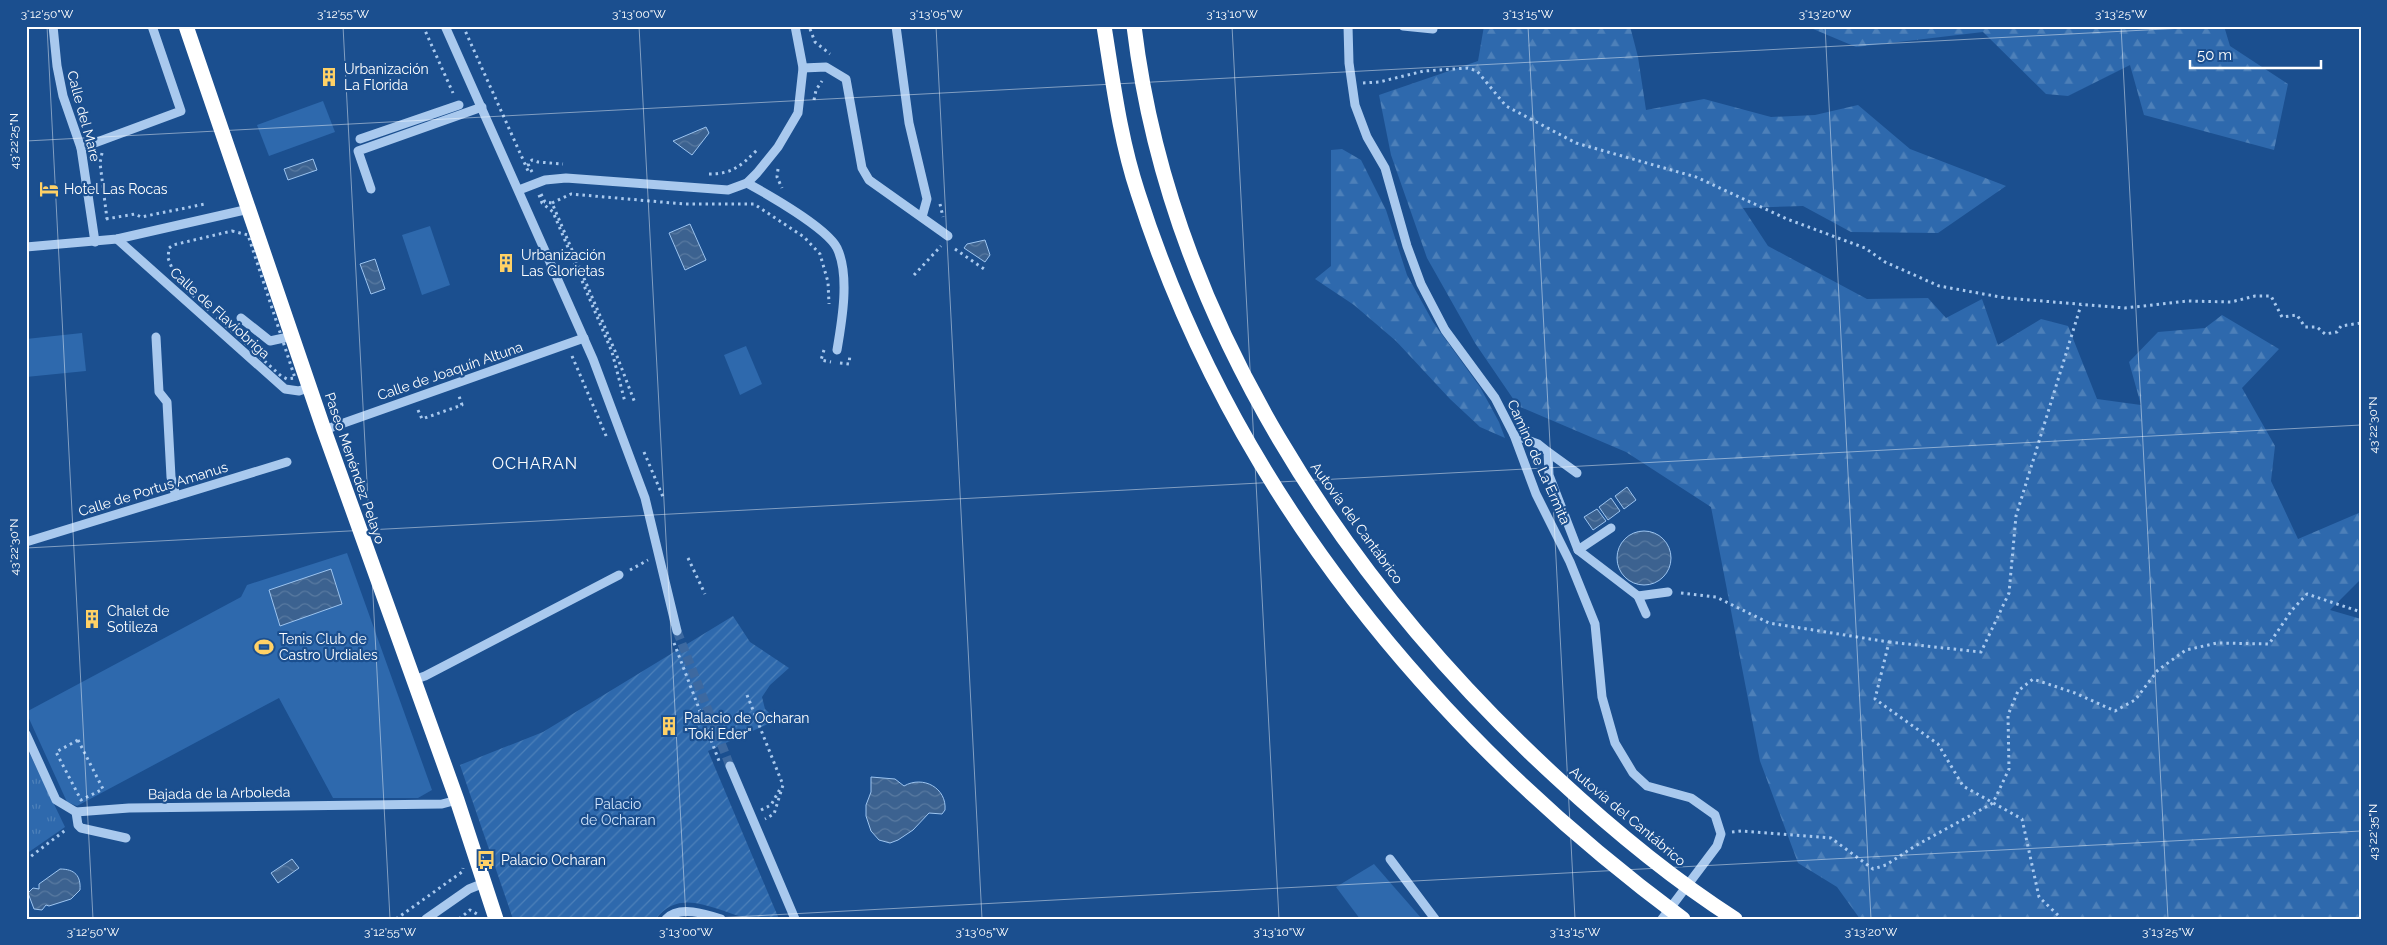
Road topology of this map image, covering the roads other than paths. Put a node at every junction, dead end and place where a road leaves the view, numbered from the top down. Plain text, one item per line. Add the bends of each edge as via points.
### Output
1 (53, 26) edge
2 (152, 26) edge
3 (186, 26) edge
4 (445, 26) edge
5 (795, 26) edge
6 (896, 26) edge
7 (1104, 26) edge
8 (1134, 26) edge
9 (1348, 26) edge
10 (1403, 26) edge
11 (1433, 29) dead end
12 (803, 68) junction
13 (459, 105) road end
14 (482, 107) junction
15 (360, 139) dead end
16 (81, 148) junction
17 (747, 183) junction
18 (372, 189) dead end
19 (519, 190) junction
20 (249, 209) junction
21 (922, 218) junction
22 (948, 236) dead end
23 (117, 240) junction
24 (95, 242) junction
25 (26, 248) edge
26 (241, 318) dead end
27 (156, 337) dead end
28 (288, 338) junction
29 (584, 338) junction
30 (837, 350) dead end
31 (310, 387) junction
32 (324, 430) junction
33 (1514, 434) junction
34 (1548, 452) junction
35 (287, 462) dead end
36 (1577, 473) dead end
37 (176, 496) junction
38 (1612, 528) dead end
39 (26, 542) edge
40 (1578, 550) junction
41 (619, 575) road end
42 (1668, 592) road end
43 (1638, 596) junction
44 (1646, 614) dead end
45 (674, 632) tunnel mouth
46 (413, 680) junction
47 (26, 734) edge
48 (726, 766) tunnel mouth
49 (457, 800) junction
50 (76, 812) junction
51 (126, 838) dead end
52 (1390, 859) dead end
53 (484, 883) junction
54 (426, 919) edge
55 (496, 919) edge
56 (666, 919) edge
57 (721, 919) edge
58 (795, 919) edge
59 (1435, 919) edge
60 (1662, 919) edge
61 (1683, 919) edge
62 (1735, 919) edge

1 - 16 street, Calle del Mare via 63,96
2 - 16 street via 181,111
3 - 20 highway, Paseo Menéndez Pelayo
4 - 14 street
5 - 12 street
6 - 21 street via 909,123 927,198
7 - 61 highway via 1123,136 1157,249 1226,406 1284,504 1415,675 1483,749 1563,822
8 - 62 highway, Autovía del Cantábrico via 1140,75 1164,177 1202,283 1245,378 1298,469 1356,554 1418,633 1484,708 1598,814 1663,868
9 - 33 street, Camino de La Ermita via 1355,105 1367,138 1385,168 1404,238 1421,284 1445,330 1495,398
10 - 11 street
12 - 17 street via 798,113 778,147
12 - 21 street via 826,67 846,79 862,168 869,180
13 - 15 street
14 - 18 street via 358,151
14 - 19 street
16 - 24 street, Calle del Mare
17 - 19 street via 728,190 566,178 536,182
17 - 30 street via 818,227 837,247 843,279 843,314
19 - 29 street
20 - 23 street
20 - 28 highway, Paseo Menéndez Pelayo
21 - 22 street
23 - 24 street
23 - 31 street, Calle de Flaviobriga via 285,389 299,391
24 - 25 street
26 - 28 street via 270,342
27 - 37 street via 159,392 167,402 171,477
28 - 31 highway, Paseo Menéndez Pelayo
29 - 32 street, Calle de Joaquín Altuna
29 - 45 street via 645,498
31 - 32 highway, Paseo Menéndez Pelayo
32 - 46 highway, Paseo Menéndez Pelayo
33 - 34 street
33 - 60 street, Camino de La Ermita via 1536,494 1570,562 1595,624 1602,697 1615,743 1633,773 1647,786 1690,798 1715,815 1721,834 1717,846
34 - 36 street
34 - 40 street via 1548,475
35 - 37 street, Calle de Portus Amanus
37 - 39 street, Calle de Portus Amanus
38 - 40 street
40 - 43 street
41 - 46 street
42 - 43 street
43 - 44 street
46 - 49 highway, Paseo Menéndez Pelayo
47 - 50 street via 56,800
48 - 58 street
49 - 50 street, Bajada de la Arboleda via 442,804 129,808
49 - 53 highway, Paseo Menéndez Pelayo
50 - 51 street via 81,828
52 - 59 street
53 - 54 street via 468,889
53 - 55 highway, Paseo Menéndez Pelayo
56 - 57 street via 681,912

